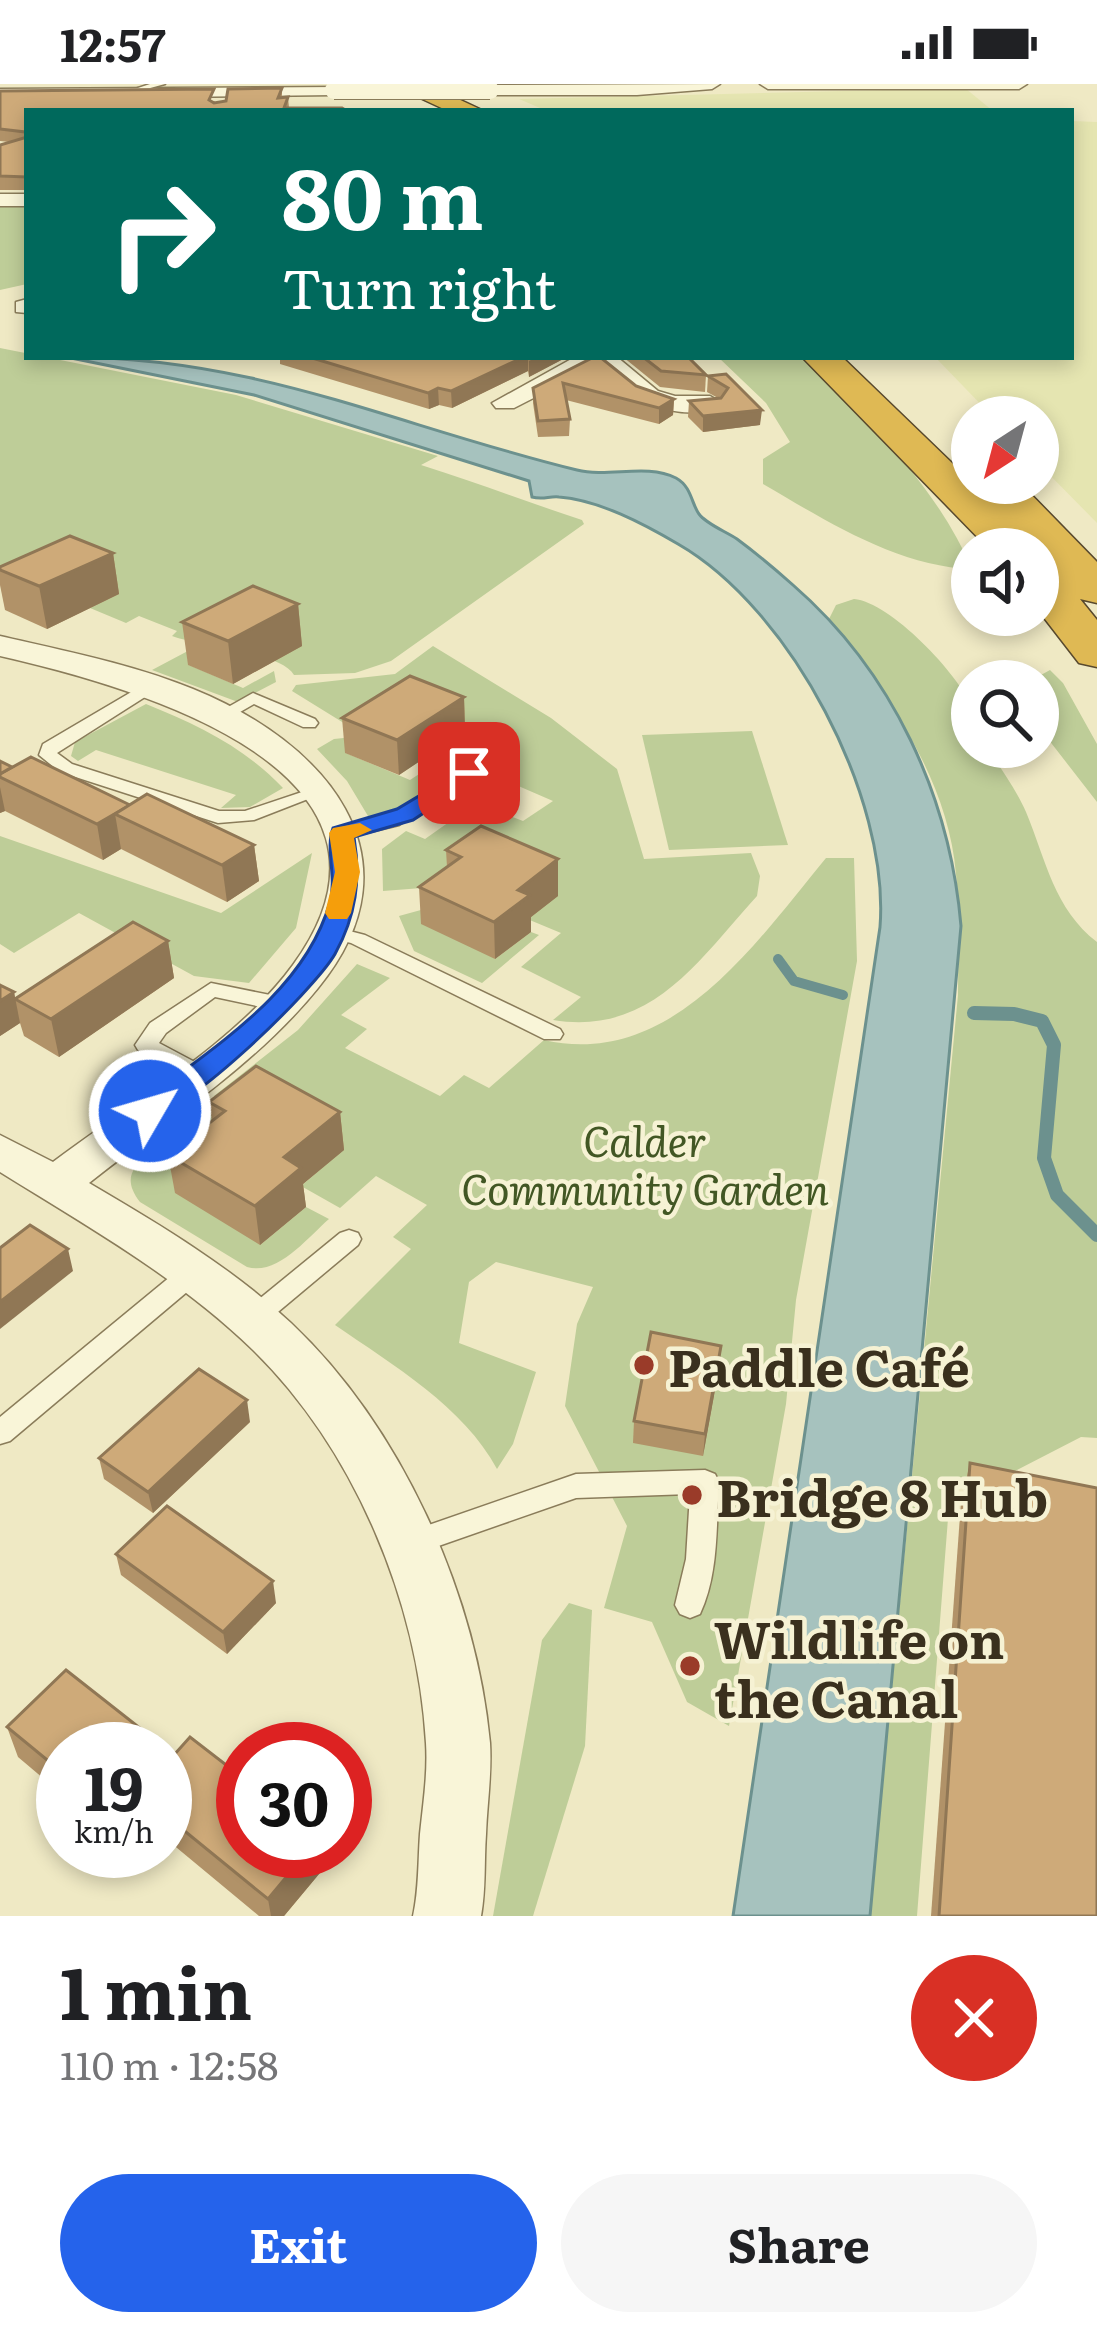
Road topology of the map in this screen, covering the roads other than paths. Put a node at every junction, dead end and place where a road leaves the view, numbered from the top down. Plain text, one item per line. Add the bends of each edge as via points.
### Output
1 (371, 84) edge
2 (403, 84) edge
3 (712, 84) edge
4 (768, 84) edge
5 (1019, 84) edge
6 (170, 86) edge
7 (246, 86) edge
8 (110, 87) edge
9 (308, 89) junction
10 (0, 94) edge
11 (41, 100) edge
12 (67, 108) edge
13 (308, 108) edge
14 (430, 108) edge
15 (463, 108) edge
16 (590, 360) edge
17 (606, 360) edge
18 (824, 360) edge
19 (874, 360) edge
20 (505, 403) dead end
21 (710, 404) edge
22 (951, 438) edge
23 (1016, 504) edge
24 (994, 528) edge
25 (1097, 589) edge
26 (1059, 604) edge
27 (0, 646) edge
28 (1097, 652) edge
29 (150, 686) junction
30 (222, 715) junction
31 (309, 723) dead end
32 (469, 773) dead end
33 (317, 792) junction
34 (341, 833) junction
35 (330, 932) junction
36 (280, 1004) junction
37 (552, 1034) dead end
38 (198, 1073) junction
39 (0, 1151) edge
40 (55, 1185) junction
41 (349, 1239) dead end
42 (191, 1274) junction
43 (251, 1320) junction
44 (0, 1432) edge
45 (406, 1545) junction
46 (690, 1605) dead end
47 (447, 1916) edge

1 - 14 highway
2 - 15 highway
3 - 9 street, bridge
4 - 5 street
6 - 7 street
6 - 8 street
7 - 9 street
8 - 10 street
9 - 13 street
11 - 12 street
16 - 20 street
17 - 21 street via 640,395
18 - 24 highway
19 - 22 highway
23 - 25 highway
26 - 28 highway
27 - 29 street
29 - 30 street
29 - 33 lane via 62,737 48,755 66,768 218,817 247,816
30 - 31 lane via 253,698
30 - 33 street via 274,745
32 - 34 lane via 405,814
33 - 34 street
34 - 35 street via 346,886
35 - 36 street via 304,980
35 - 37 lane
36 - 38 street
36 - 38 lane via 211,990 158,1028 146,1045
38 - 40 street
39 - 40 street
40 - 42 street
41 - 43 lane
42 - 43 street
42 - 44 lane
43 - 45 street via 301,1367 349,1430
45 - 46 lane via 576,1486 705,1482
45 - 47 street via 439,1632 458,1744

